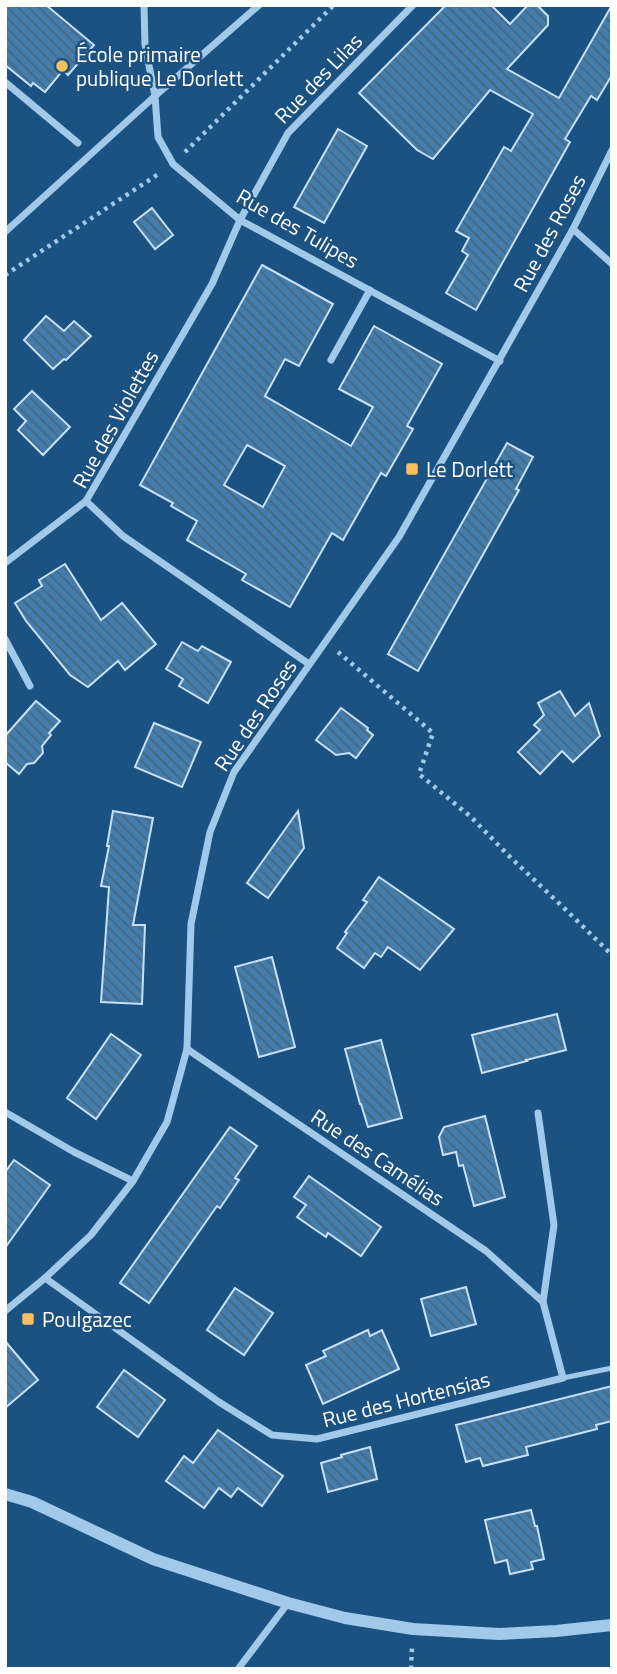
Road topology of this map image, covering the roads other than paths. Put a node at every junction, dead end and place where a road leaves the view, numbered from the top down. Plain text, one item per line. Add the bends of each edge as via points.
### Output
1 (144, 5) edge
2 (259, 5) edge
3 (412, 5) edge
4 (5, 82) edge
5 (155, 96) junction
6 (78, 143) dead end
7 (612, 150) edge
8 (240, 220) junction
9 (573, 229) junction
10 (5, 232) edge
11 (612, 264) edge
12 (370, 290) junction
13 (331, 359) dead end
14 (500, 361) junction
15 (86, 501) junction
16 (5, 563) edge
17 (5, 639) edge
18 (309, 664) junction
19 (30, 686) dead end
20 (187, 1049) junction
21 (5, 1112) edge
22 (538, 1113) dead end
23 (133, 1181) junction
24 (45, 1278) junction
25 (543, 1301) junction
26 (5, 1311) edge
27 (612, 1368) edge
28 (563, 1378) junction
29 (5, 1494) edge
30 (288, 1603) junction
31 (612, 1625) edge
32 (238, 1669) edge

1 - 5 street, Rue des Tulipes via 145,46
2 - 5 street
3 - 8 street, Rue des Lilas via 288,133
4 - 6 street
5 - 8 street, Rue des Tulipes via 158,137 173,164
5 - 10 street
7 - 9 street, Rue des Roses
8 - 12 street, Rue des Tulipes
8 - 15 street, Rue des Violettes via 212,284
9 - 11 street
9 - 14 street, Rue des Roses
12 - 13 street, Rue des Tulipes
12 - 14 street, Rue des Tulipes
14 - 18 street, Rue des Roses via 399,537
15 - 16 street
15 - 18 street, Rue des Violettes via 123,536
17 - 19 street
18 - 20 street, Rue des Roses via 234,772 210,832 191,924
20 - 23 street, Rue des Roses via 167,1122
20 - 25 street, Rue des Camélias via 486,1251
21 - 23 street
22 - 25 street via 554,1224
23 - 24 street, Rue des Roses via 92,1235
24 - 26 street, Rue des Roses
24 - 28 street, Rue des Hortensias via 272,1435 317,1439
25 - 28 street
27 - 28 lane, Rue des Hortensias
29 - 30 street via 32,1502 153,1559
30 - 31 street via 345,1618 454,1632 499,1634
30 - 32 street

